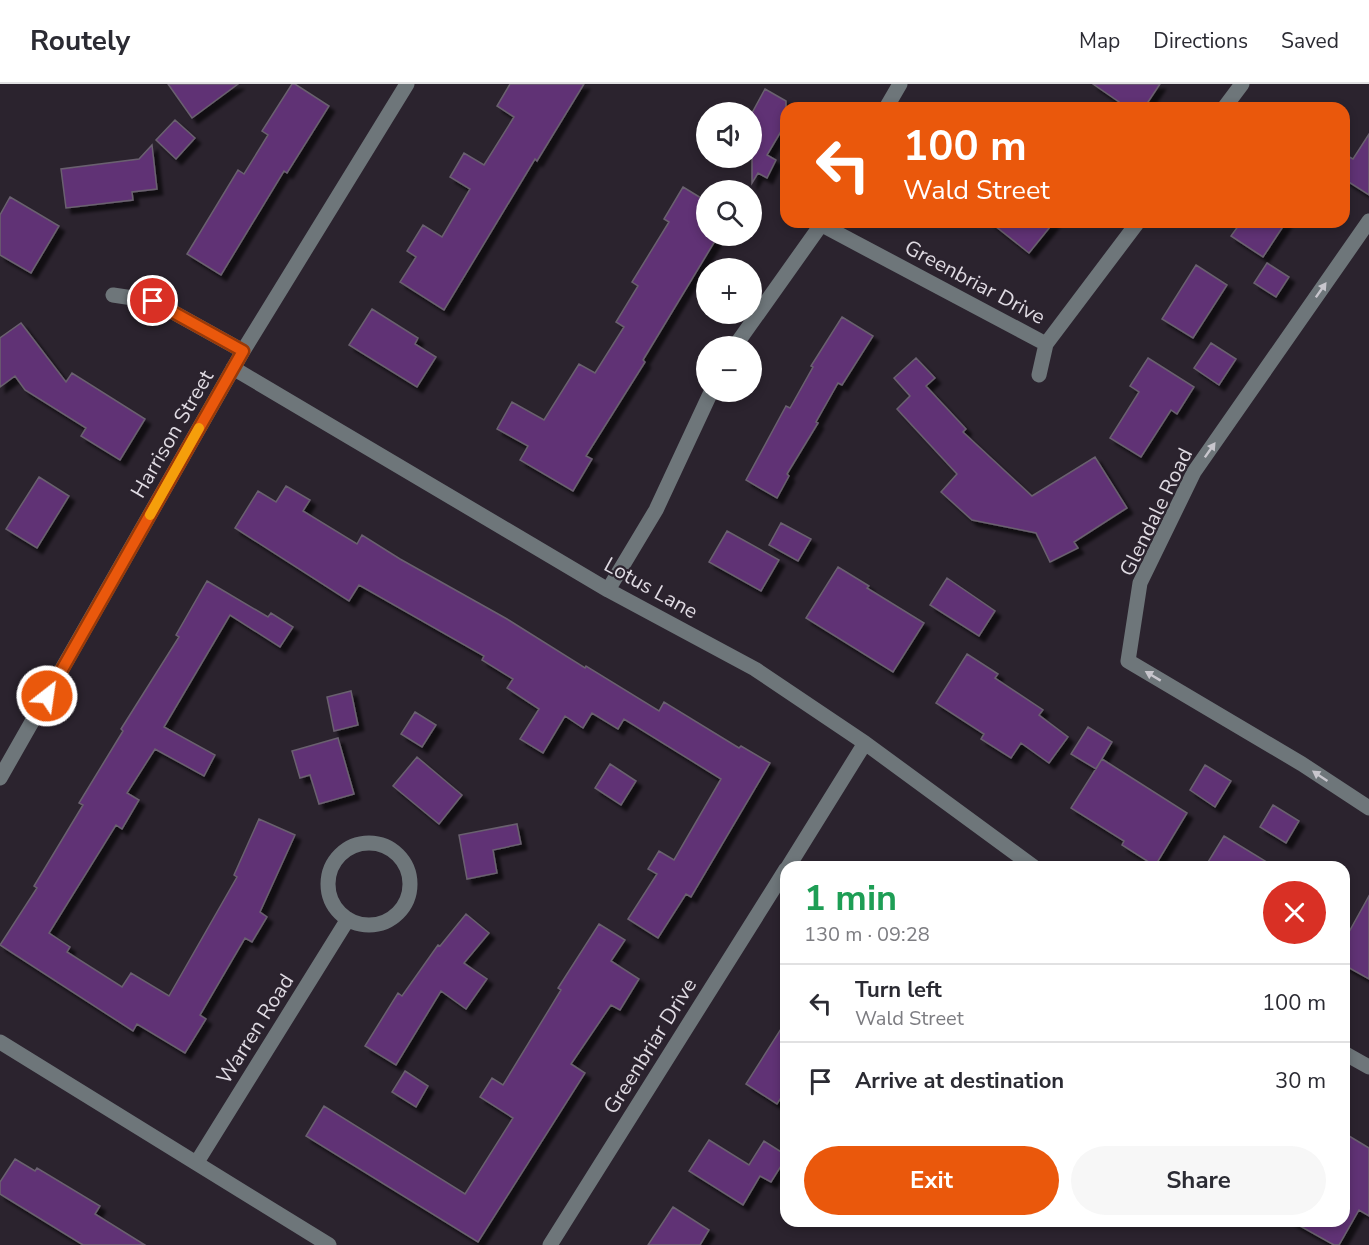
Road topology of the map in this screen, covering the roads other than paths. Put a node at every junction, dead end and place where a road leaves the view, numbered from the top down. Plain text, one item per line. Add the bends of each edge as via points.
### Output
1 (900, 84) edge
2 (1242, 84) edge
3 (404, 85) edge
4 (890, 102) edge
5 (1228, 102) edge
6 (1369, 221) edge
7 (818, 228) edge
8 (831, 228) edge
9 (1133, 228) edge
10 (113, 295) dead end
11 (742, 336) edge
12 (1046, 344) junction
13 (243, 351) junction
14 (233, 368) junction
15 (1039, 375) dead end
16 (706, 402) edge
17 (608, 590) junction
18 (865, 743) junction
19 (0, 778) edge
20 (1369, 808) edge
21 (791, 861) edge
22 (1026, 861) edge
23 (780, 879) edge
24 (348, 919) junction
25 (0, 1042) edge
26 (1350, 1056) edge
27 (1369, 1067) edge
28 (197, 1162) junction
29 (329, 1245) edge
30 (550, 1245) edge

1 - 4 street
2 - 5 street
3 - 13 street, Harrison Street
20 -> 6 street, Glendale Road via 1128,661 1140,583 1194,472
7 - 11 street, Greenbriar Drive
8 - 12 street, Greenbriar Drive
9 - 12 street, Greenbriar Drive
10 - 13 street via 153,301
12 - 15 street, Greenbriar Drive
13 - 14 street, Harrison Street
14 - 17 street, Lotus Lane
14 - 19 street, Harrison Street
16 - 17 street via 656,510
17 - 18 street, Lotus Lane via 755,669
18 - 21 street, Greenbriar Drive
18 - 22 street, Lotus Lane
23 - 30 street, Greenbriar Drive
24 - 24 street via 330,898 330,870 337,858 360,843 387,846 402,859 410,877 405,903 398,914 374,925
24 - 28 street, Warren Road
25 - 28 street
26 - 27 street
28 - 29 street

